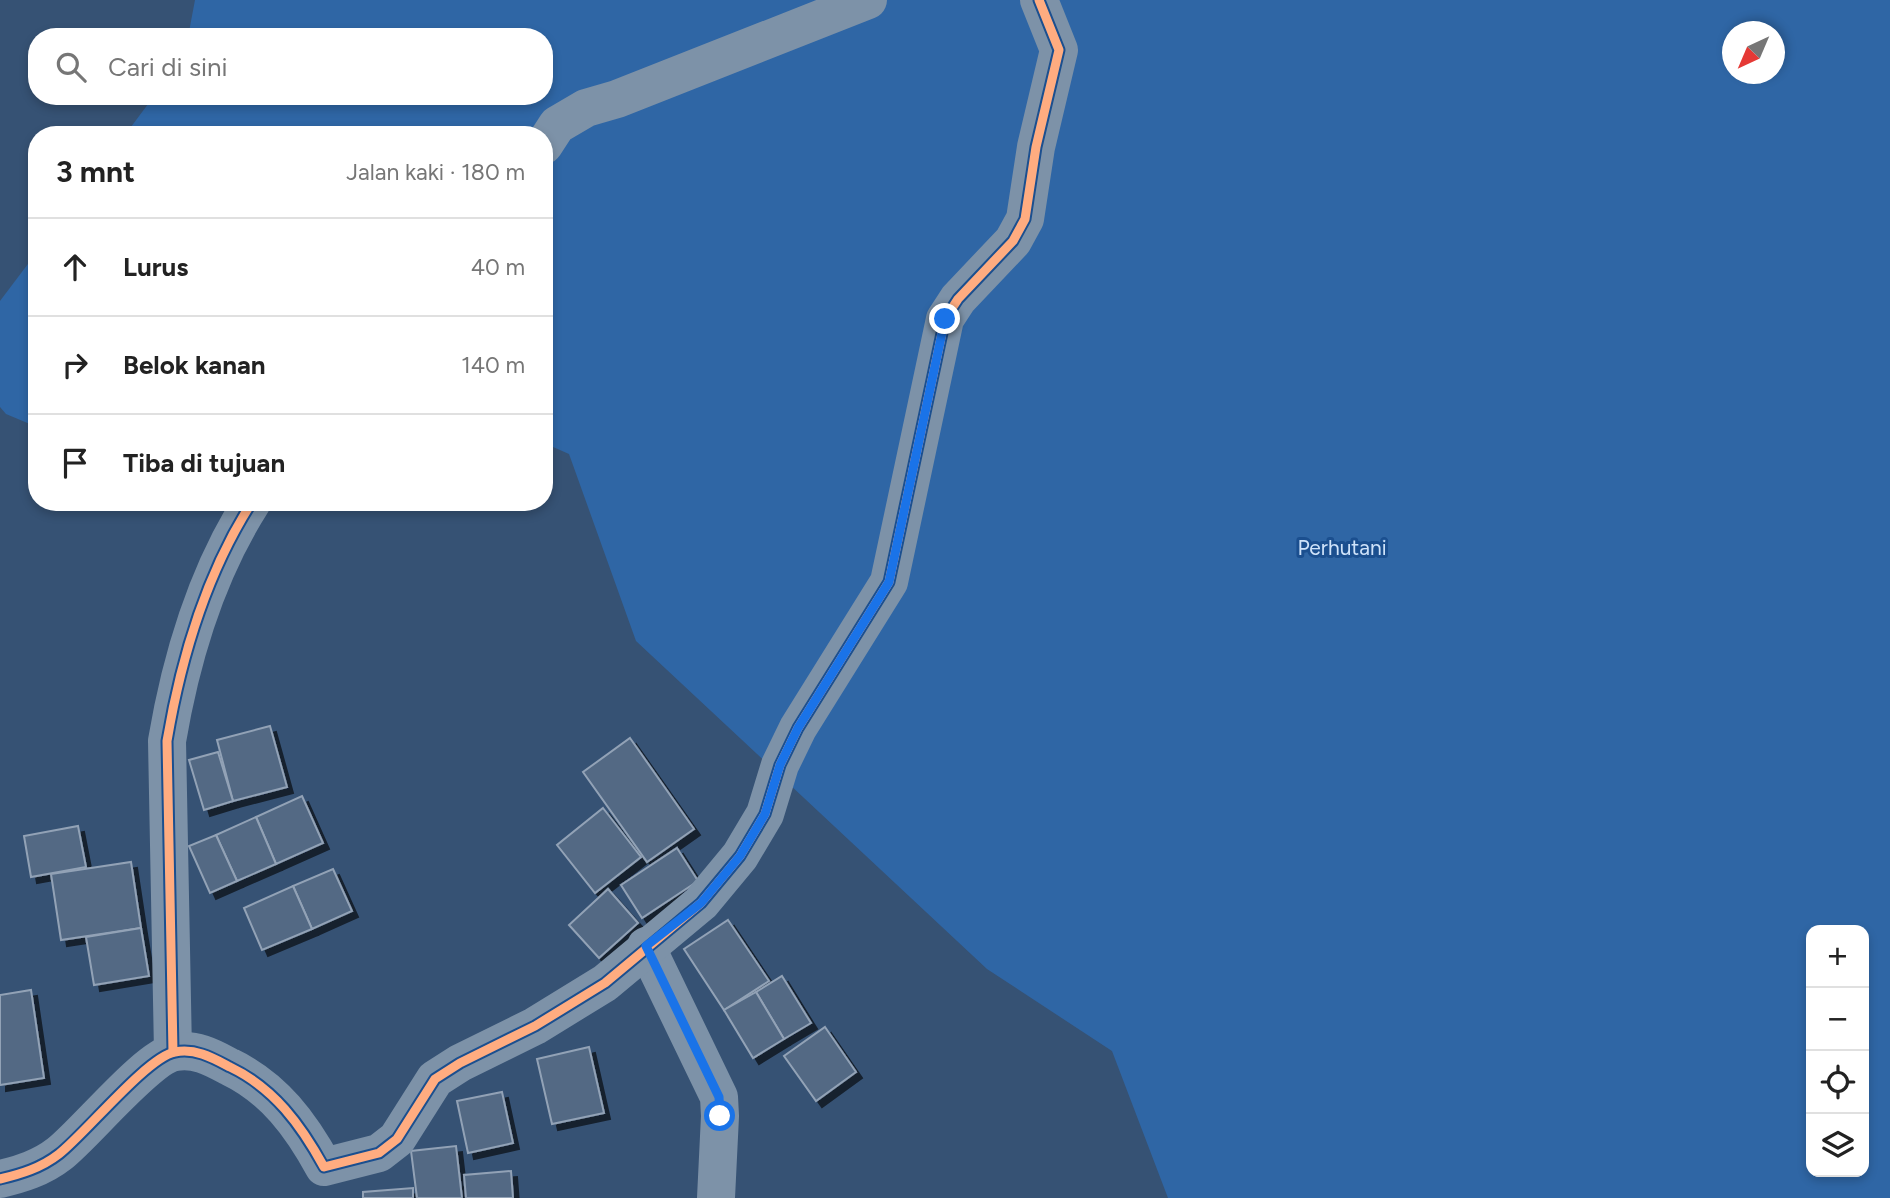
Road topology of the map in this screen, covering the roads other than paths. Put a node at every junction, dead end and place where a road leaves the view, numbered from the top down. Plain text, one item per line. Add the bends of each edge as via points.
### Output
1 (868, 0) edge
2 (1039, 0) edge
3 (553, 131) edge
4 (246, 511) edge
5 (646, 946) junction
6 (173, 1052) junction
7 (0, 1179) edge
8 (323, 1182) edge
9 (716, 1198) edge

1 - 3 street via 617,100 586,108
2 - 5 street via 1059,50 1025,219 1013,241 945,319 889,582 798,728 780,765 765,814 740,856 701,903
4 - 6 street via 197,616 167,741
5 - 8 street via 605,983 435,1079 397,1139
5 - 9 street via 719,1097
6 - 7 street via 150,1066 59,1154
6 - 8 street via 202,1052 275,1097 305,1133

